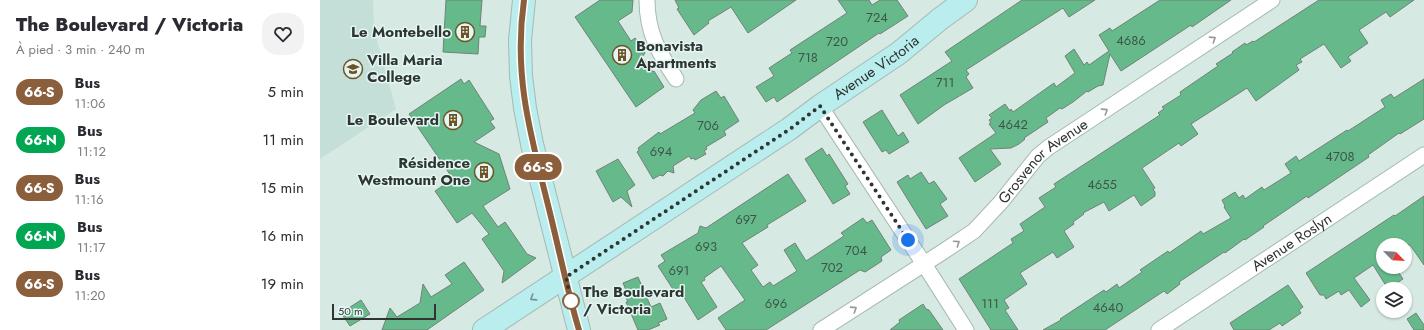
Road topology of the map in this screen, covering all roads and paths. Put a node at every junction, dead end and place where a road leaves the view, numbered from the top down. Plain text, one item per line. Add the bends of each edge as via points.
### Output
1 (524, 0) edge
2 (647, 0) edge
3 (966, 0) edge
4 (1272, 0) edge
5 (676, 79) dead end
6 (820, 106) junction
7 (1424, 155) edge
8 (924, 264) junction
9 (566, 277) junction
10 (484, 330) edge
11 (579, 330) edge
12 (821, 330) edge
13 (966, 330) edge
14 (1159, 330) edge

1 - 9 street via 520,40 523,92 530,133
2 - 5 street via 653,38
3 - 6 street, Avenue Victoria via 899,53
8 -> 4 street, Grosvenor Avenue via 974,231 1038,156 1049,147
6 - 8 street
6 - 9 street, Avenue Victoria via 790,129
7 - 14 street, Avenue Roslyn
12 -> 8 street, Grosvenor Avenue
8 - 13 street
9 -> 10 street, Avenue Victoria
9 - 11 street

